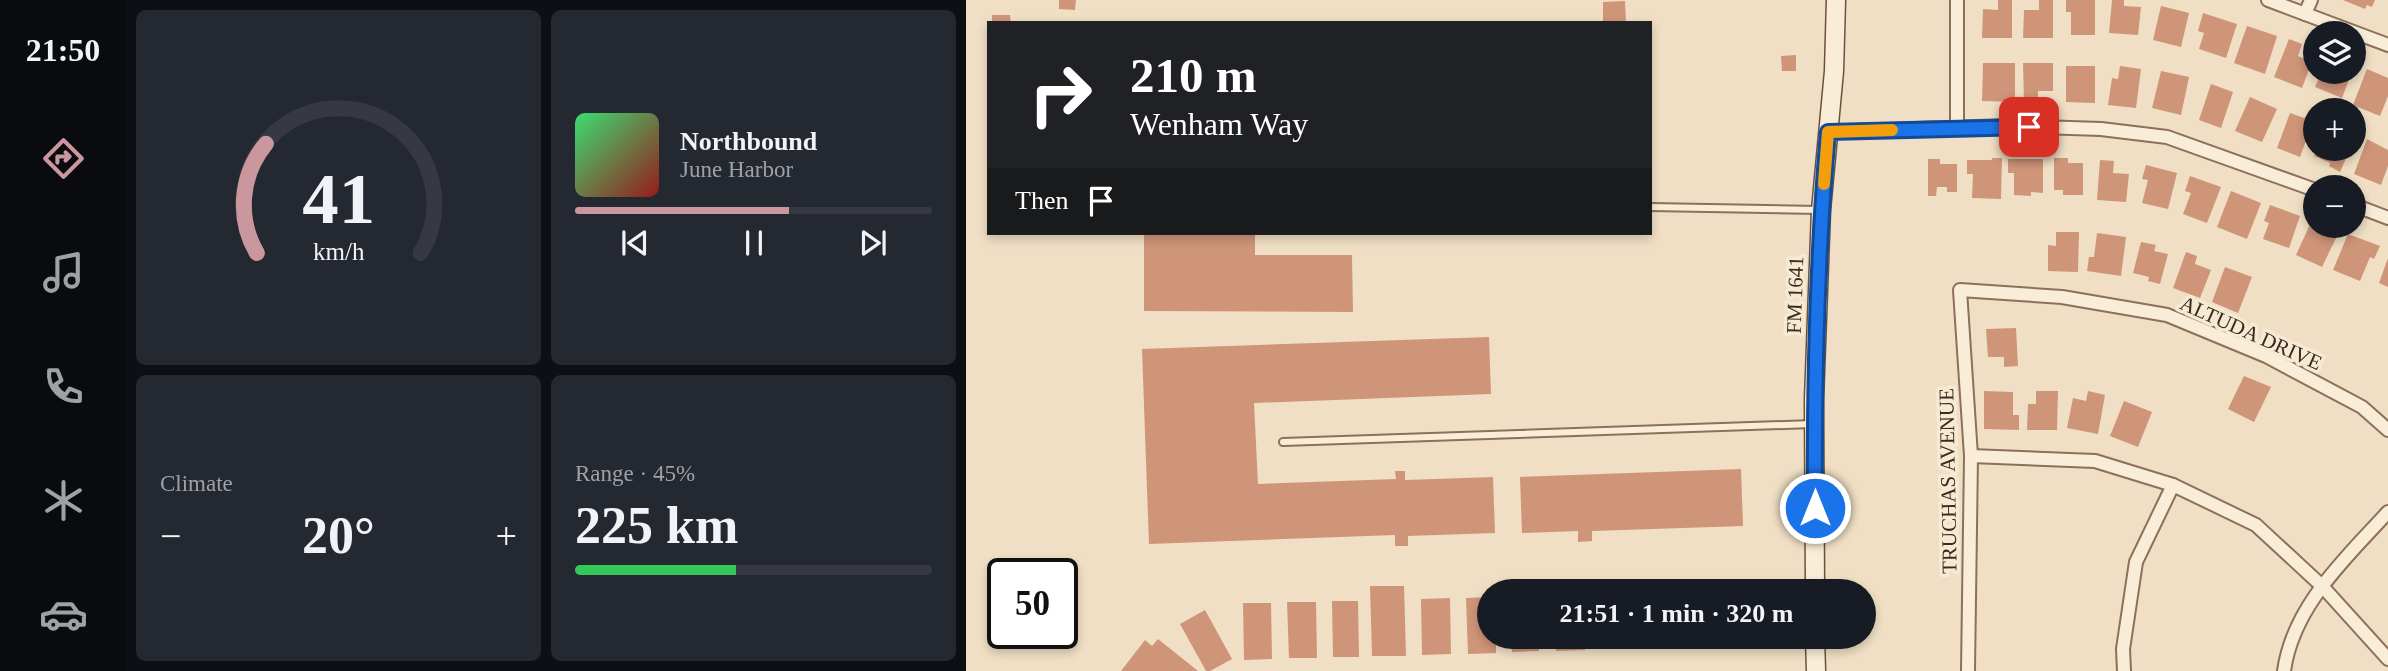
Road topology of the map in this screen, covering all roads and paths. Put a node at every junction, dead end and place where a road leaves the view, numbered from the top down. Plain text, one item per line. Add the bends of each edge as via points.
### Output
1 (1836, 0) edge
2 (1957, 0) edge
3 (2268, 0) edge
4 (2311, 0) edge
5 (2305, 14) junction
6 (2388, 45) edge
7 (1957, 128) junction
8 (1828, 132) junction
9 (2303, 186) edge
10 (1652, 207) edge
11 (1821, 210) junction
12 (2366, 210) edge
13 (2388, 218) edge
14 (1960, 290) joint
15 (1814, 424) junction
16 (2388, 430) edge
17 (1283, 442) dead end
18 (1971, 456) junction
19 (2173, 485) junction
20 (2388, 512) edge
21 (1815, 579) edge
22 (2322, 586) junction
23 (1815, 649) edge
24 (2388, 659) edge
25 (1816, 671) edge
26 (1968, 671) edge
27 (2124, 671) edge
28 (2284, 671) edge

1 - 8 main road, FM 1641 / FM 1641
2 - 7 street
3 - 5 street
4 - 5 street
5 - 6 street
7 - 8 street
7 - 9 street via 2101,129 2167,137
8 - 11 main road, FM 1641 / FM 1641
10 - 11 lane
11 - 15 main road, FM 1641 / FM 1641
12 - 13 street
14 - 16 street, ALTUDA DRIVE via 2062,297 2167,315 2266,356 2362,407
14 - 18 street, TRUCHAS AVENUE
15 - 17 lane
15 - 21 main road, FM 1641 / FM 1641
18 - 19 street via 2095,461
18 - 26 street, TRUCHAS AVENUE
19 - 22 street via 2256,525
19 - 27 street via 2136,562
20 - 22 street
22 - 24 street
22 - 28 street via 2287,648
23 - 25 main road

